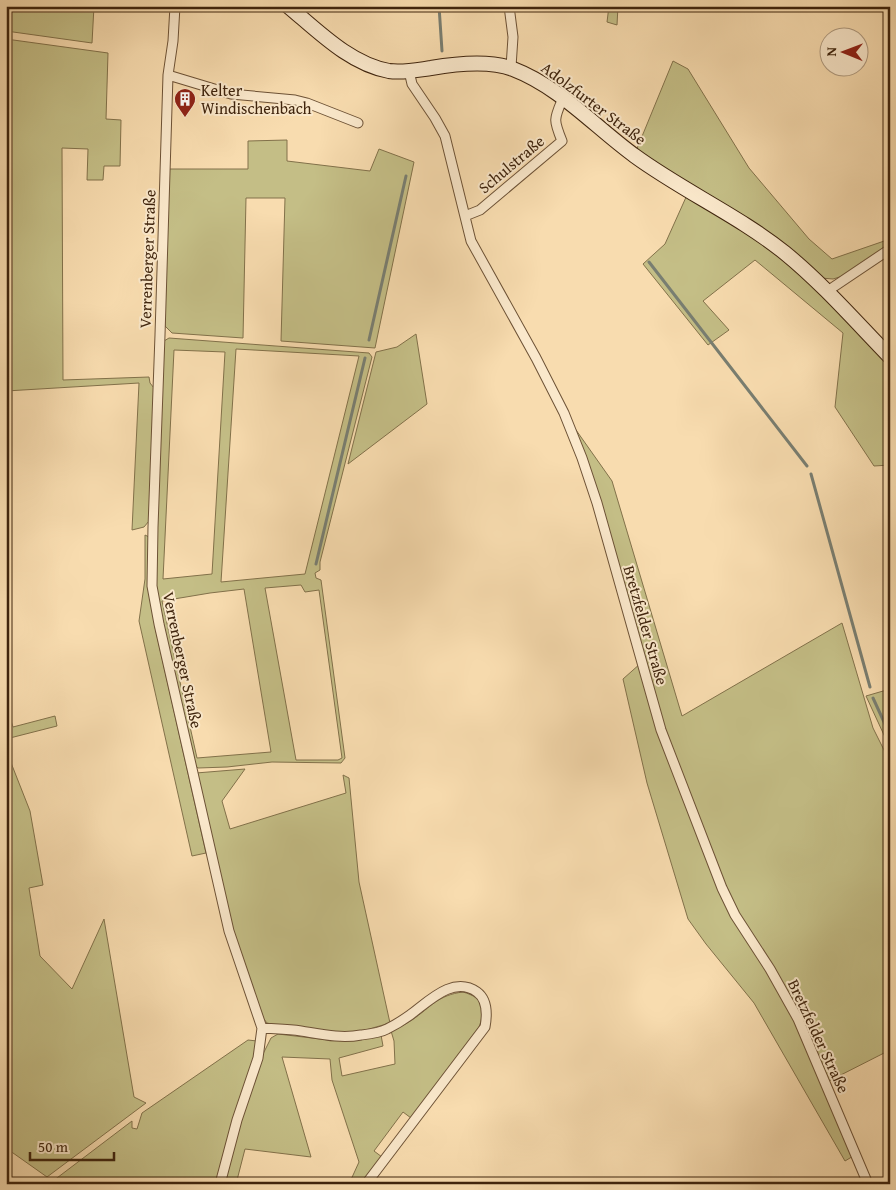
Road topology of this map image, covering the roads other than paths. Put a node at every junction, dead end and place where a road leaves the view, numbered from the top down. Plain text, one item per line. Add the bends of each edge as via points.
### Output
1 (175, 6) edge
2 (288, 6) edge
3 (509, 6) edge
4 (511, 68) junction
5 (409, 71) junction
6 (168, 75) junction
7 (563, 98) junction
8 (358, 123) dead end
9 (465, 216) junction
10 (890, 249) edge
11 (826, 292) junction
12 (890, 357) edge
13 (262, 1028) junction
14 (220, 1184) edge
15 (366, 1184) edge
16 (868, 1184) edge

1 - 6 street, Verrenberger Straße
2 - 5 main road, Adolzfurter Straße via 356,59 391,71
3 - 4 street via 513,37
4 - 5 main road, Adolzfurter Straße via 465,64
4 - 7 main road, Adolzfurter Straße via 539,80
5 - 9 street, Bretzfelder Straße via 412,84 444,136
6 - 8 street via 230,94 307,103
6 - 13 street, Verrenberger Straße via 152,586 229,931
7 - 9 street, Schulstraße via 555,117 562,141 480,210
7 - 11 main road, Adolzfurter Straße via 636,157 785,253
9 - 16 street, Bretzfelder Straße via 471,241 536,358 582,458 661,730 722,888 798,1019
10 - 11 street
11 - 12 main road, Adolzfurter Straße
13 - 14 street, Verrenberger Straße via 258,1058
13 - 15 street via 358,1036 385,1030 445,990 469,988 483,999 487,1016 485,1027

